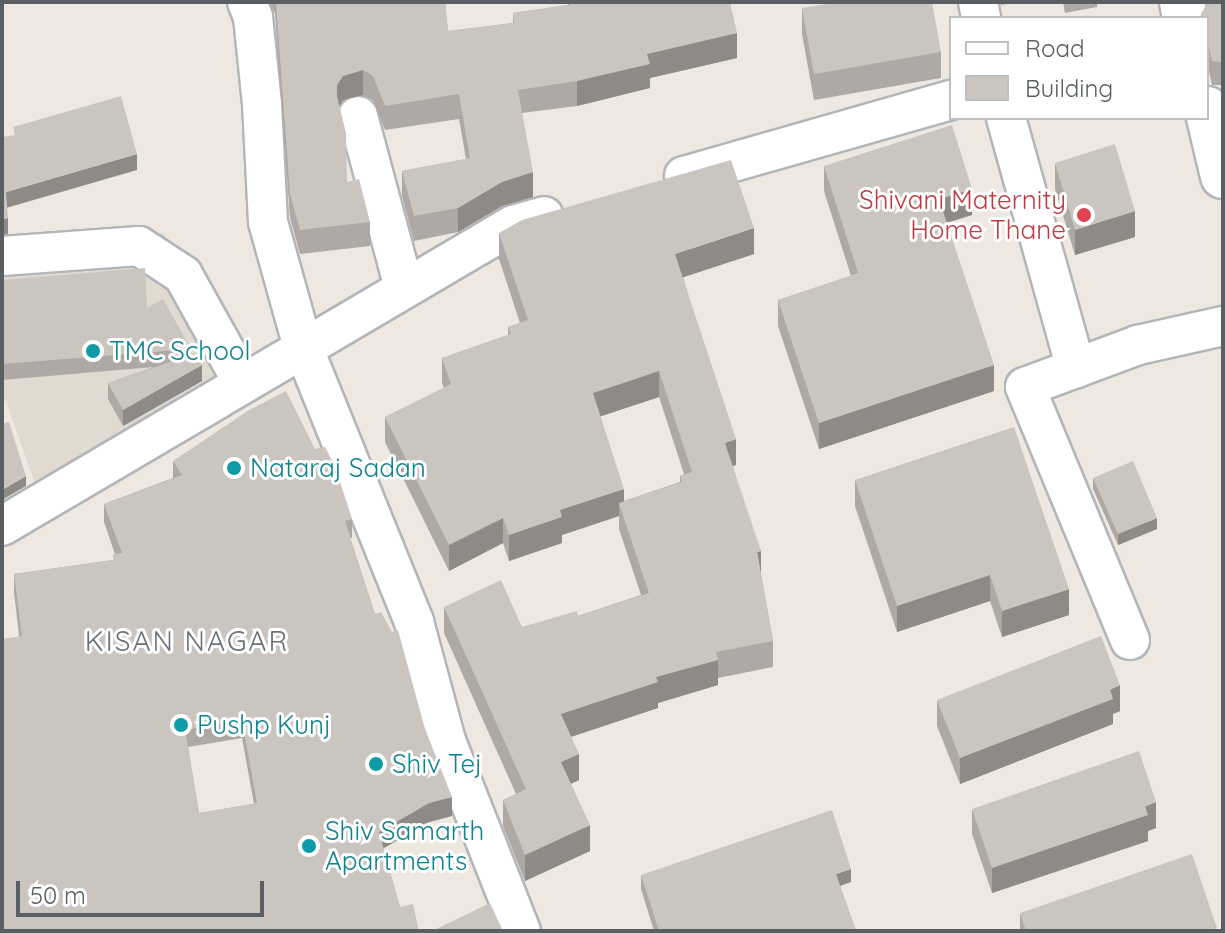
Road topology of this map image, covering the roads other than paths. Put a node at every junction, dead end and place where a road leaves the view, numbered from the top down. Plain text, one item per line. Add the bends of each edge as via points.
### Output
1 (247, 2) edge
2 (949, 101) edge
3 (358, 116) dead end
4 (1209, 117) edge
5 (1007, 120) edge
6 (1223, 176) edge
7 (649, 187) edge
8 (573, 208) edge
9 (2, 256) edge
10 (404, 288) junction
11 (1223, 326) edge
12 (303, 347) junction
13 (1076, 368) junction
14 (243, 383) junction
15 (2, 526) edge
16 (1130, 640) dead end
17 (521, 931) edge

1 - 12 street via 262,104 268,222
2 - 7 street
3 - 10 street
4 - 6 street
5 - 13 street
8 - 10 street via 513,225
9 - 14 street via 139,246 183,275
10 - 12 street
11 - 13 street via 1138,345
12 - 14 street
12 - 17 street via 414,622 446,741
13 - 16 street via 1025,387
14 - 15 street

